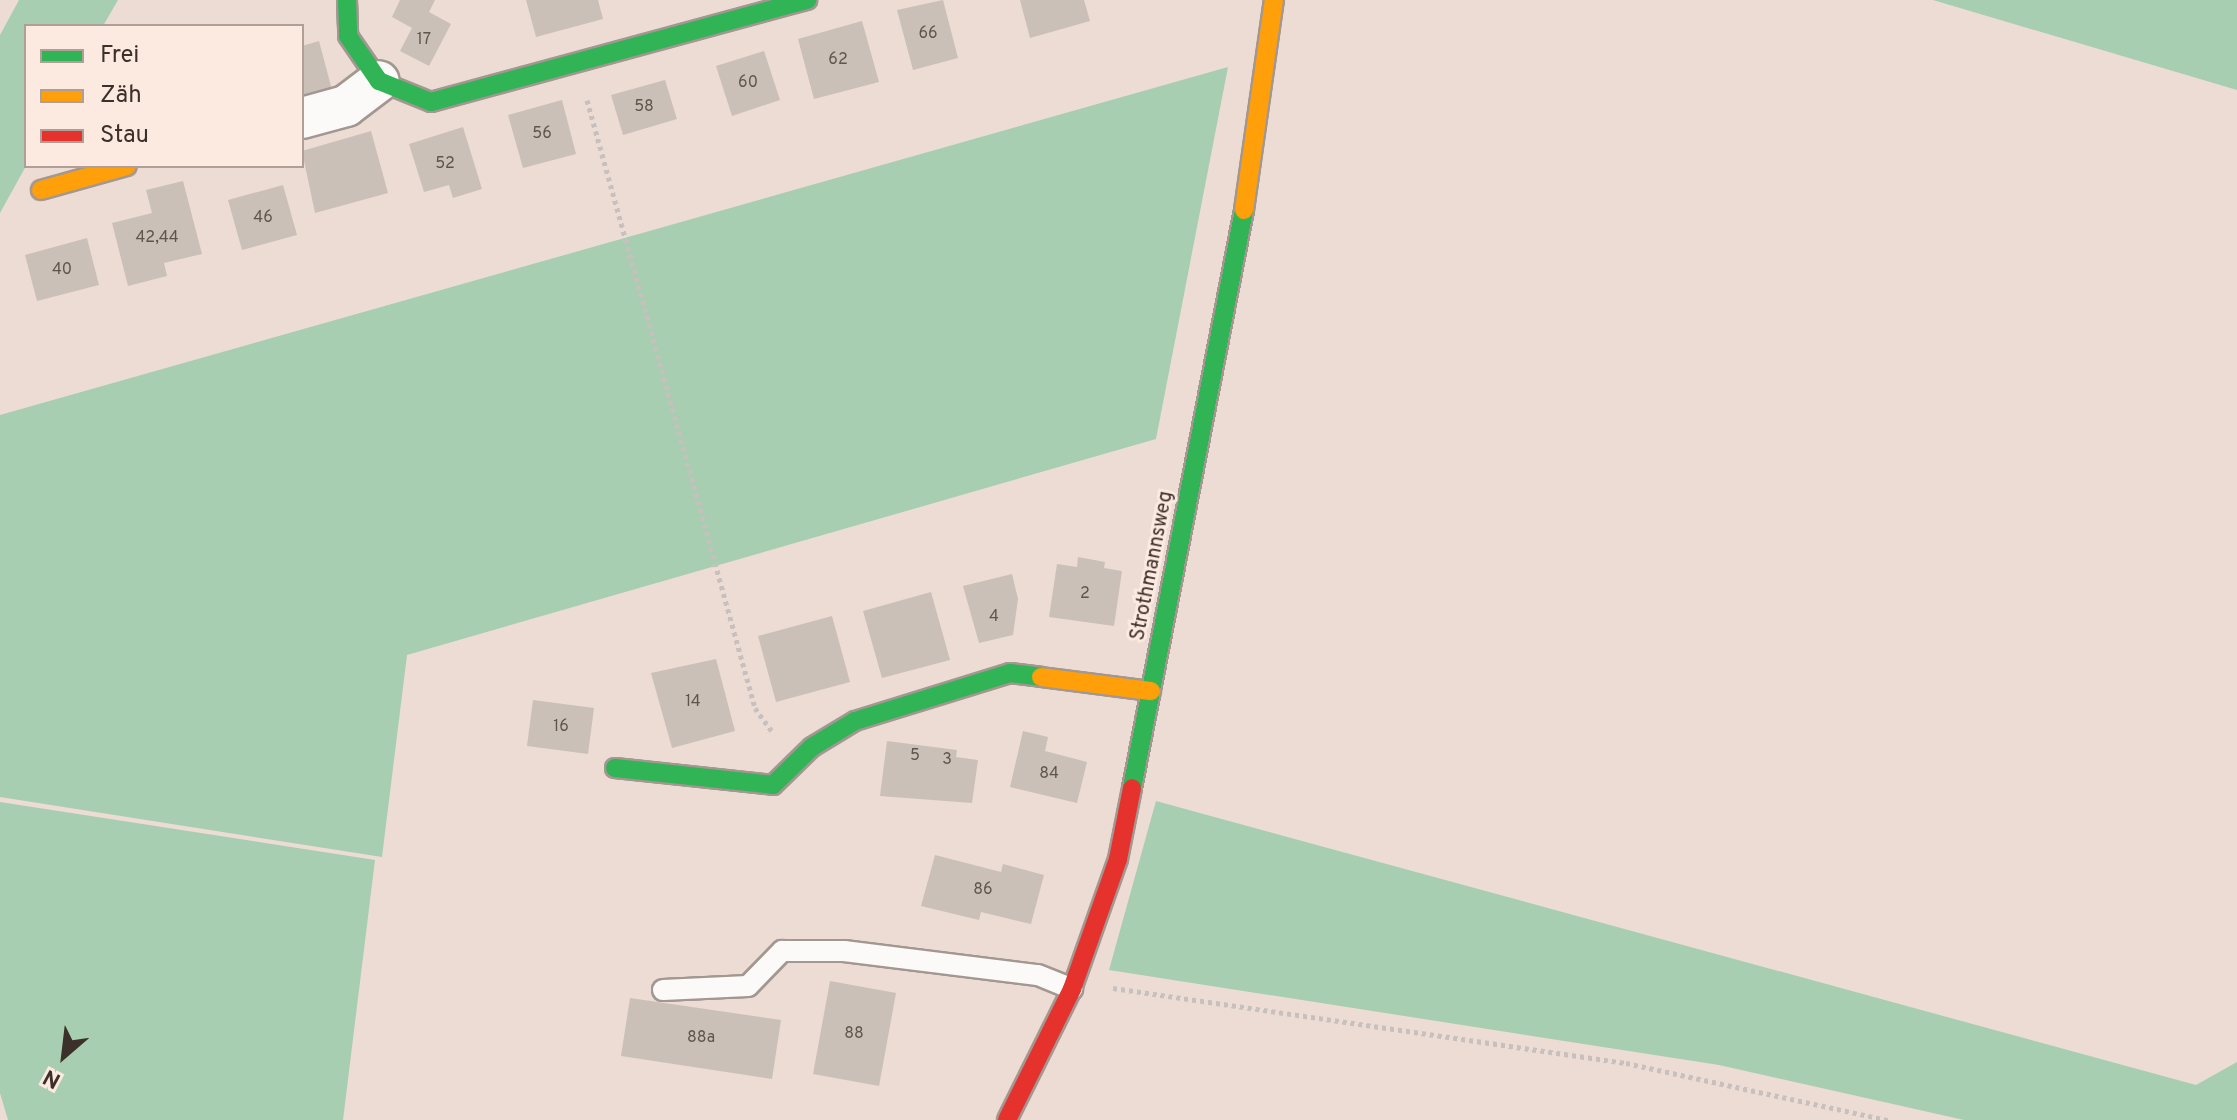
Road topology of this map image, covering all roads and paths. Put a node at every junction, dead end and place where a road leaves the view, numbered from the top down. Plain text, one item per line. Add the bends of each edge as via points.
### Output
1 (347, 0) edge
2 (807, 0) edge
3 (1274, 0) edge
4 (577, 64) junction
5 (379, 81) junction
6 (304, 117) edge
7 (120, 168) edge
8 (41, 190) dead end
9 (1151, 691) junction
10 (795, 763) junction
11 (615, 768) dead end
12 (1072, 989) junction
13 (663, 990) dead end
14 (1007, 1120) edge
15 (1888, 1120) edge

1 - 5 street via 348,36
2 - 4 street
3 - 9 street, Strothmannsweg via 1243,218
4 - 5 street via 431,102
4 - 10 path via 755,708
5 - 6 street via 346,106
7 - 8 street
9 - 10 street via 1010,673 855,721
9 - 12 street, Strothmannsweg via 1118,859
10 - 11 street via 773,785
12 - 13 lane via 1038,975 844,951 782,951 748,986
12 - 14 street, Strothmannsweg
12 - 15 path via 1120,988 1626,1063

